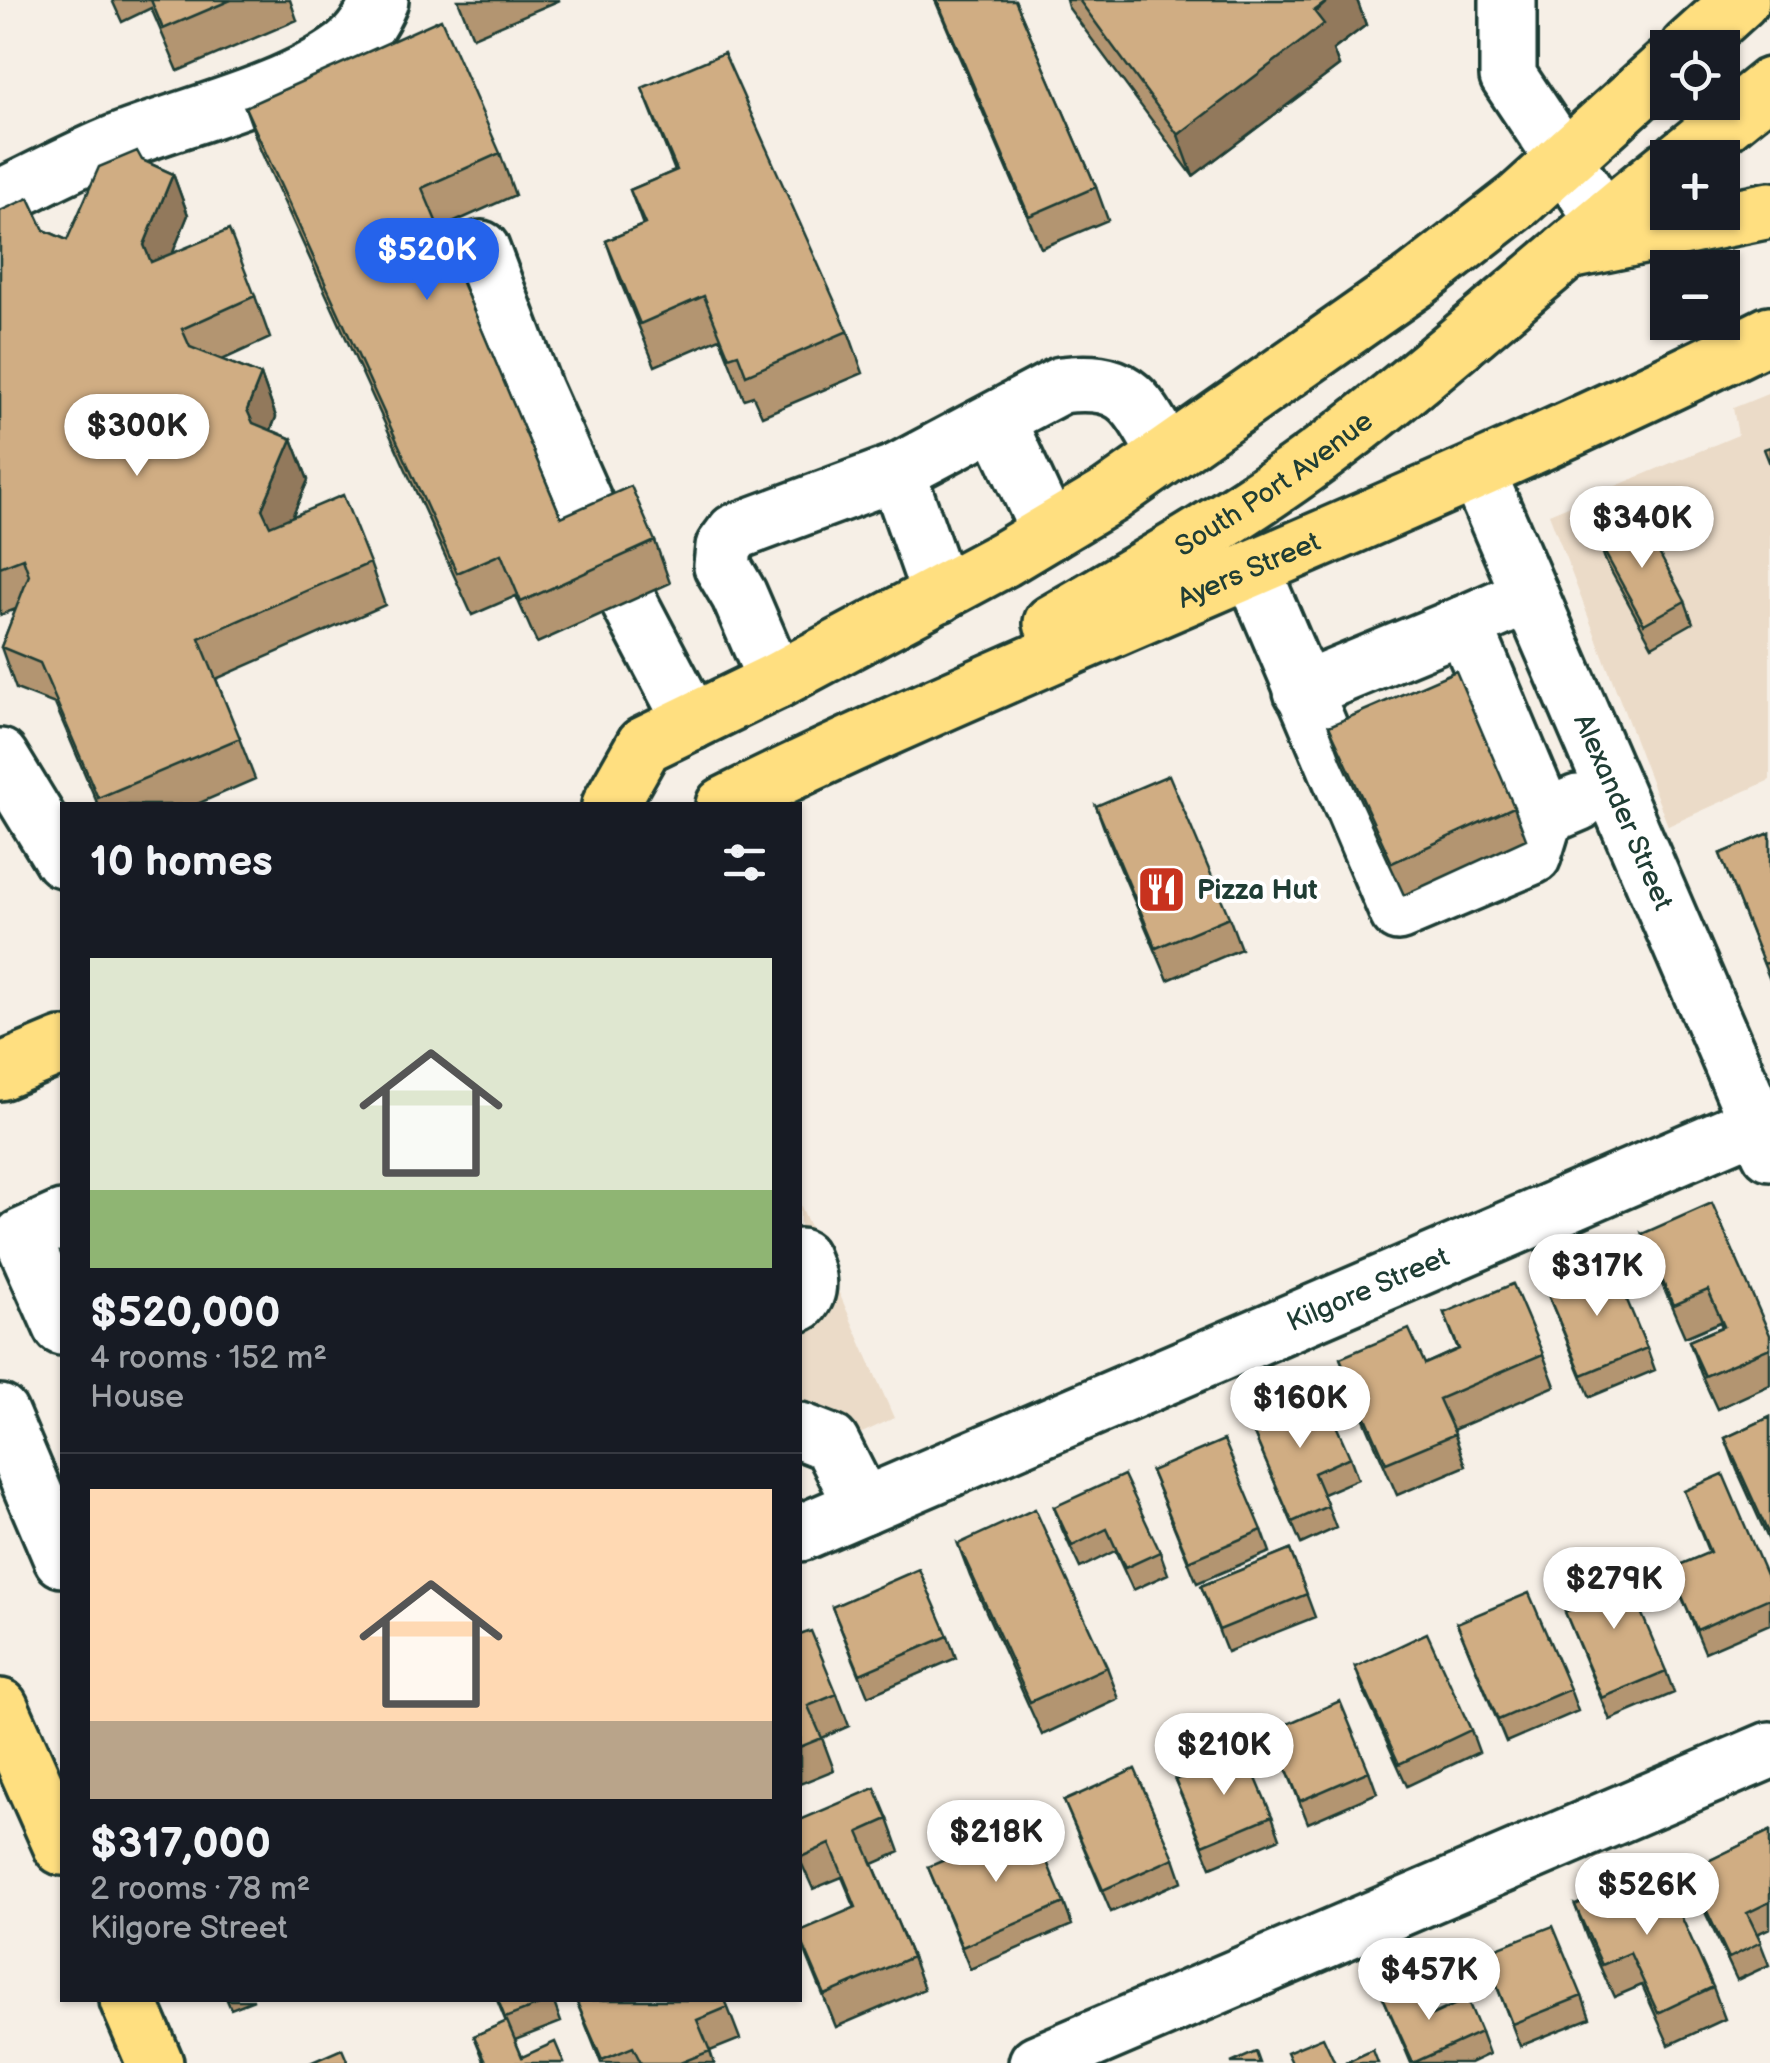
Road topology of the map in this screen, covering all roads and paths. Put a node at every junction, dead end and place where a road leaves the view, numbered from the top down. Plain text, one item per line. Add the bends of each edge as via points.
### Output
1 (380, 0) edge
2 (1508, 0) edge
3 (1741, 0) edge
4 (1708, 30) edge
5 (1650, 82) edge
6 (1770, 86) edge
7 (1703, 140) edge
8 (1564, 159) junction
9 (1650, 183) edge
10 (0, 198) edge
11 (1770, 210) edge
12 (1585, 235) junction
13 (481, 248) dead end
14 (1770, 334) edge
15 (997, 420) junction
16 (1168, 455) junction
17 (897, 472) junction
18 (1477, 472) junction
19 (1049, 532) junction
20 (604, 546) edge
21 (1252, 569) junction
22 (940, 594) junction
23 (1530, 595) junction
24 (629, 602) dead end
25 (1464, 624) junction
26 (776, 680) junction
27 (1302, 691) junction
28 (692, 722) junction
29 (842, 746) junction
30 (0, 757) edge
31 (1613, 788) junction
32 (612, 802) edge
33 (730, 802) edge
34 (1545, 818) junction
35 (60, 856) edge
36 (60, 1047) edge
37 (0, 1072) edge
38 (1766, 1130) edge
39 (28, 1235) edge
40 (802, 1262) edge
41 (802, 1301) edge
42 (60, 1322) edge
43 (0, 1414) edge
44 (802, 1433) edge
45 (864, 1506) junction
46 (802, 1532) edge
47 (60, 1554) edge
48 (3, 1722) edge
49 (1770, 1750) edge
50 (60, 1843) edge
51 (129, 2002) edge
52 (155, 2063) edge
53 (1037, 2063) edge

1 - 10 street via 348,48 319,66 111,146
2 - 8 street via 1508,76
3 - 4 main road
5 - 8 main road
6 - 7 main road
8 - 12 street
8 - 16 main road via 1416,281
9 - 12 main road, South Port Avenue
11 - 12 main road
12 - 29 main road, South Port Avenue via 1461,344 1314,459 1154,563
13 - 20 street via 534,390
14 - 18 main road, Ayers Street
15 - 16 street via 1061,384 1091,381 1117,388 1139,406
15 - 17 street
15 - 19 street
16 - 19 main road
17 - 22 street
17 - 26 street via 734,532 724,547 722,566
18 - 21 main road, Ayers Street
18 - 23 street, Alexander Street
19 - 22 main road
21 - 27 street
21 - 29 main road, Ayers Street
22 - 26 main road
23 - 25 street
23 - 31 street, Alexander Street
24 - 28 street
25 - 27 street
25 - 34 street
26 - 28 main road
27 - 34 street via 1398,914 1533,856
28 - 32 main road via 644,745
29 - 33 main road, Ayers Street
30 - 35 street
31 - 34 street
31 - 38 street, Alexander Street
36 - 37 main road
38 - 45 street, Kilgore Street
39 - 42 street
40 - 41 street via 808,1276
43 - 47 street
44 - 45 street via 831,1443
45 - 46 street, Kilgore Street
48 - 50 main road
49 - 53 street
51 - 52 main road

